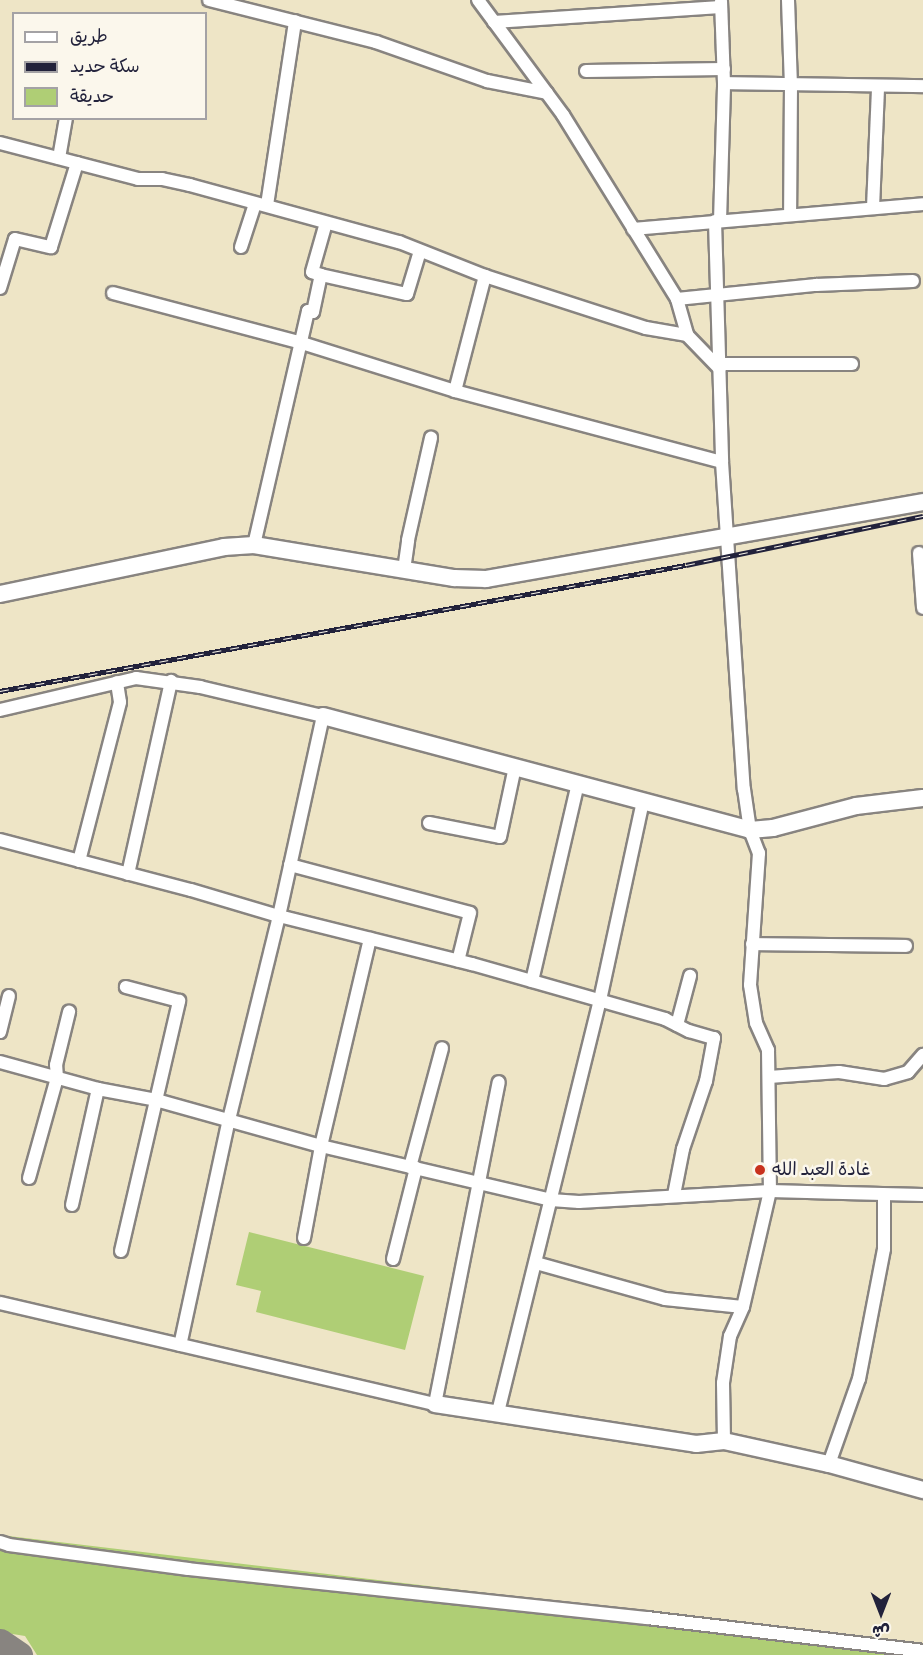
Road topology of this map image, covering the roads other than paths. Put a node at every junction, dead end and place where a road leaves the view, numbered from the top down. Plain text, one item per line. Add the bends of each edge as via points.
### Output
1 (209, 0) edge
2 (478, 0) edge
3 (788, 0) edge
4 (721, 4) edge
5 (295, 21) junction
6 (494, 22) junction
7 (724, 69) junction
8 (586, 71) dead end
9 (724, 83) junction
10 (791, 84) junction
11 (923, 86) edge
12 (878, 87) junction
13 (547, 93) junction
14 (66, 120) edge
15 (0, 143) edge
16 (59, 159) junction
17 (77, 163) junction
18 (261, 204) junction
19 (923, 204) edge
20 (873, 208) junction
21 (790, 215) junction
22 (718, 221) junction
23 (326, 223) junction
24 (633, 229) junction
25 (241, 247) dead end
26 (420, 251) junction
27 (321, 275) junction
28 (485, 276) junction
29 (913, 281) dead end
30 (0, 288) edge
31 (113, 293) dead end
32 (716, 295) junction
33 (677, 299) junction
34 (687, 335) junction
35 (302, 343) junction
36 (852, 364) dead end
37 (720, 367) junction
38 (455, 391) junction
39 (432, 438) dead end
40 (722, 462) junction
41 (923, 502) edge
42 (728, 537) junction
43 (254, 545) junction
44 (919, 553) dead end
45 (404, 570) junction
46 (0, 594) edge
47 (923, 608) edge
48 (171, 681) junction
49 (117, 682) junction
50 (0, 710) edge
51 (323, 716) junction
52 (515, 767) junction
53 (578, 783) junction
54 (923, 798) edge
55 (643, 801) junction
56 (429, 823) dead end
57 (750, 830) junction
58 (0, 840) edge
59 (79, 861) junction
60 (290, 865) junction
61 (128, 874) junction
62 (279, 916) junction
63 (370, 939) junction
64 (752, 944) junction
65 (906, 946) dead end
66 (458, 961) junction
67 (690, 976) dead end
68 (532, 981) junction
69 (126, 987) dead end
70 (9, 996) dead end
71 (600, 1000) junction
72 (69, 1012) dead end
73 (677, 1025) junction
74 (0, 1032) edge
75 (442, 1048) dead end
76 (923, 1055) edge
77 (0, 1062) edge
78 (57, 1077) junction
79 (769, 1077) junction
80 (499, 1082) dead end
81 (98, 1089) junction
82 (156, 1100) junction
83 (229, 1119) junction
84 (321, 1146) junction
85 (413, 1168) junction
86 (29, 1178) dead end
87 (477, 1182) junction
88 (770, 1191) junction
89 (674, 1195) junction
90 (884, 1195) junction
91 (923, 1196) edge
92 (551, 1200) junction
93 (72, 1205) dead end
94 (304, 1238) dead end
95 (121, 1251) dead end
96 (393, 1259) dead end
97 (536, 1263) junction
98 (0, 1303) edge
99 (743, 1307) junction
100 (180, 1345) junction
101 (435, 1404) junction
102 (498, 1412) junction
103 (724, 1441) junction
104 (829, 1464) junction
105 (923, 1490) edge
106 (0, 1542) edge
107 (923, 1651) edge

1 - 5 street
2 - 6 street
3 - 10 street
4 - 6 street
4 - 7 street
5 - 13 street via 376,42 487,81
5 - 18 street
6 - 13 street
7 - 8 street
7 - 9 street
9 - 10 street
9 - 22 street
10 - 12 street
10 - 21 street
11 - 12 street
12 - 20 street
13 - 24 street
14 - 16 street
15 - 16 street
16 - 17 street
17 - 18 street
17 - 30 street via 51,247 15,239
18 - 23 street
18 - 25 street
19 - 20 street
20 - 21 street
21 - 22 street
22 - 24 street
22 - 32 street
23 - 26 street
23 - 27 street via 312,272
24 - 33 street
26 - 27 street via 407,294
26 - 28 street
27 - 35 street
28 - 34 street via 646,328
28 - 38 street
29 - 32 street
31 - 35 street
32 - 33 street
32 - 37 street
33 - 34 street
34 - 37 street
35 - 38 street
35 - 43 street
36 - 37 street
37 - 40 street
38 - 40 street
39 - 45 street
40 - 42 street
41 - 42 street
42 - 45 street via 486,579
42 - 57 street
43 - 45 street
43 - 46 street via 224,547
44 - 47 street
48 - 49 street via 136,678
48 - 51 street
48 - 61 street
49 - 50 street
49 - 59 street via 120,702
51 - 52 street
51 - 60 street
52 - 53 street
52 - 56 street via 500,837
53 - 55 street
53 - 68 street
54 - 57 street via 856,806
55 - 57 street
55 - 71 street
57 - 64 street via 759,853
58 - 59 street
59 - 61 street
60 - 62 street
60 - 66 street via 470,913
61 - 62 street
62 - 63 street
62 - 83 street
63 - 66 street
63 - 84 street
64 - 65 street
64 - 79 street via 750,985 753,1008 768,1050
66 - 68 street
67 - 73 street
68 - 71 street
69 - 82 street via 179,1001
70 - 74 street
71 - 73 street
71 - 92 street
72 - 78 street via 56,1065
73 - 89 street via 714,1038 706,1082 683,1149
75 - 85 street
76 - 79 street via 909,1072 884,1079 839,1072
77 - 78 street
78 - 81 street
78 - 86 street
79 - 88 street
80 - 87 street
81 - 82 street
81 - 93 street
82 - 83 street
82 - 95 street
83 - 84 street
83 - 100 street
84 - 85 street
84 - 94 street
85 - 87 street
85 - 96 street
87 - 92 street
87 - 101 street
88 - 89 street
88 - 90 street
88 - 99 street
89 - 92 street via 579,1202
90 - 91 street
90 - 104 street via 884,1249 859,1379
92 - 97 street
97 - 99 street via 665,1299
97 - 102 street
98 - 100 street
99 - 103 street via 730,1336 723,1383
100 - 101 street
101 - 102 street
102 - 103 street via 696,1444
103 - 104 street
104 - 105 street
106 - 107 street via 188,1569

